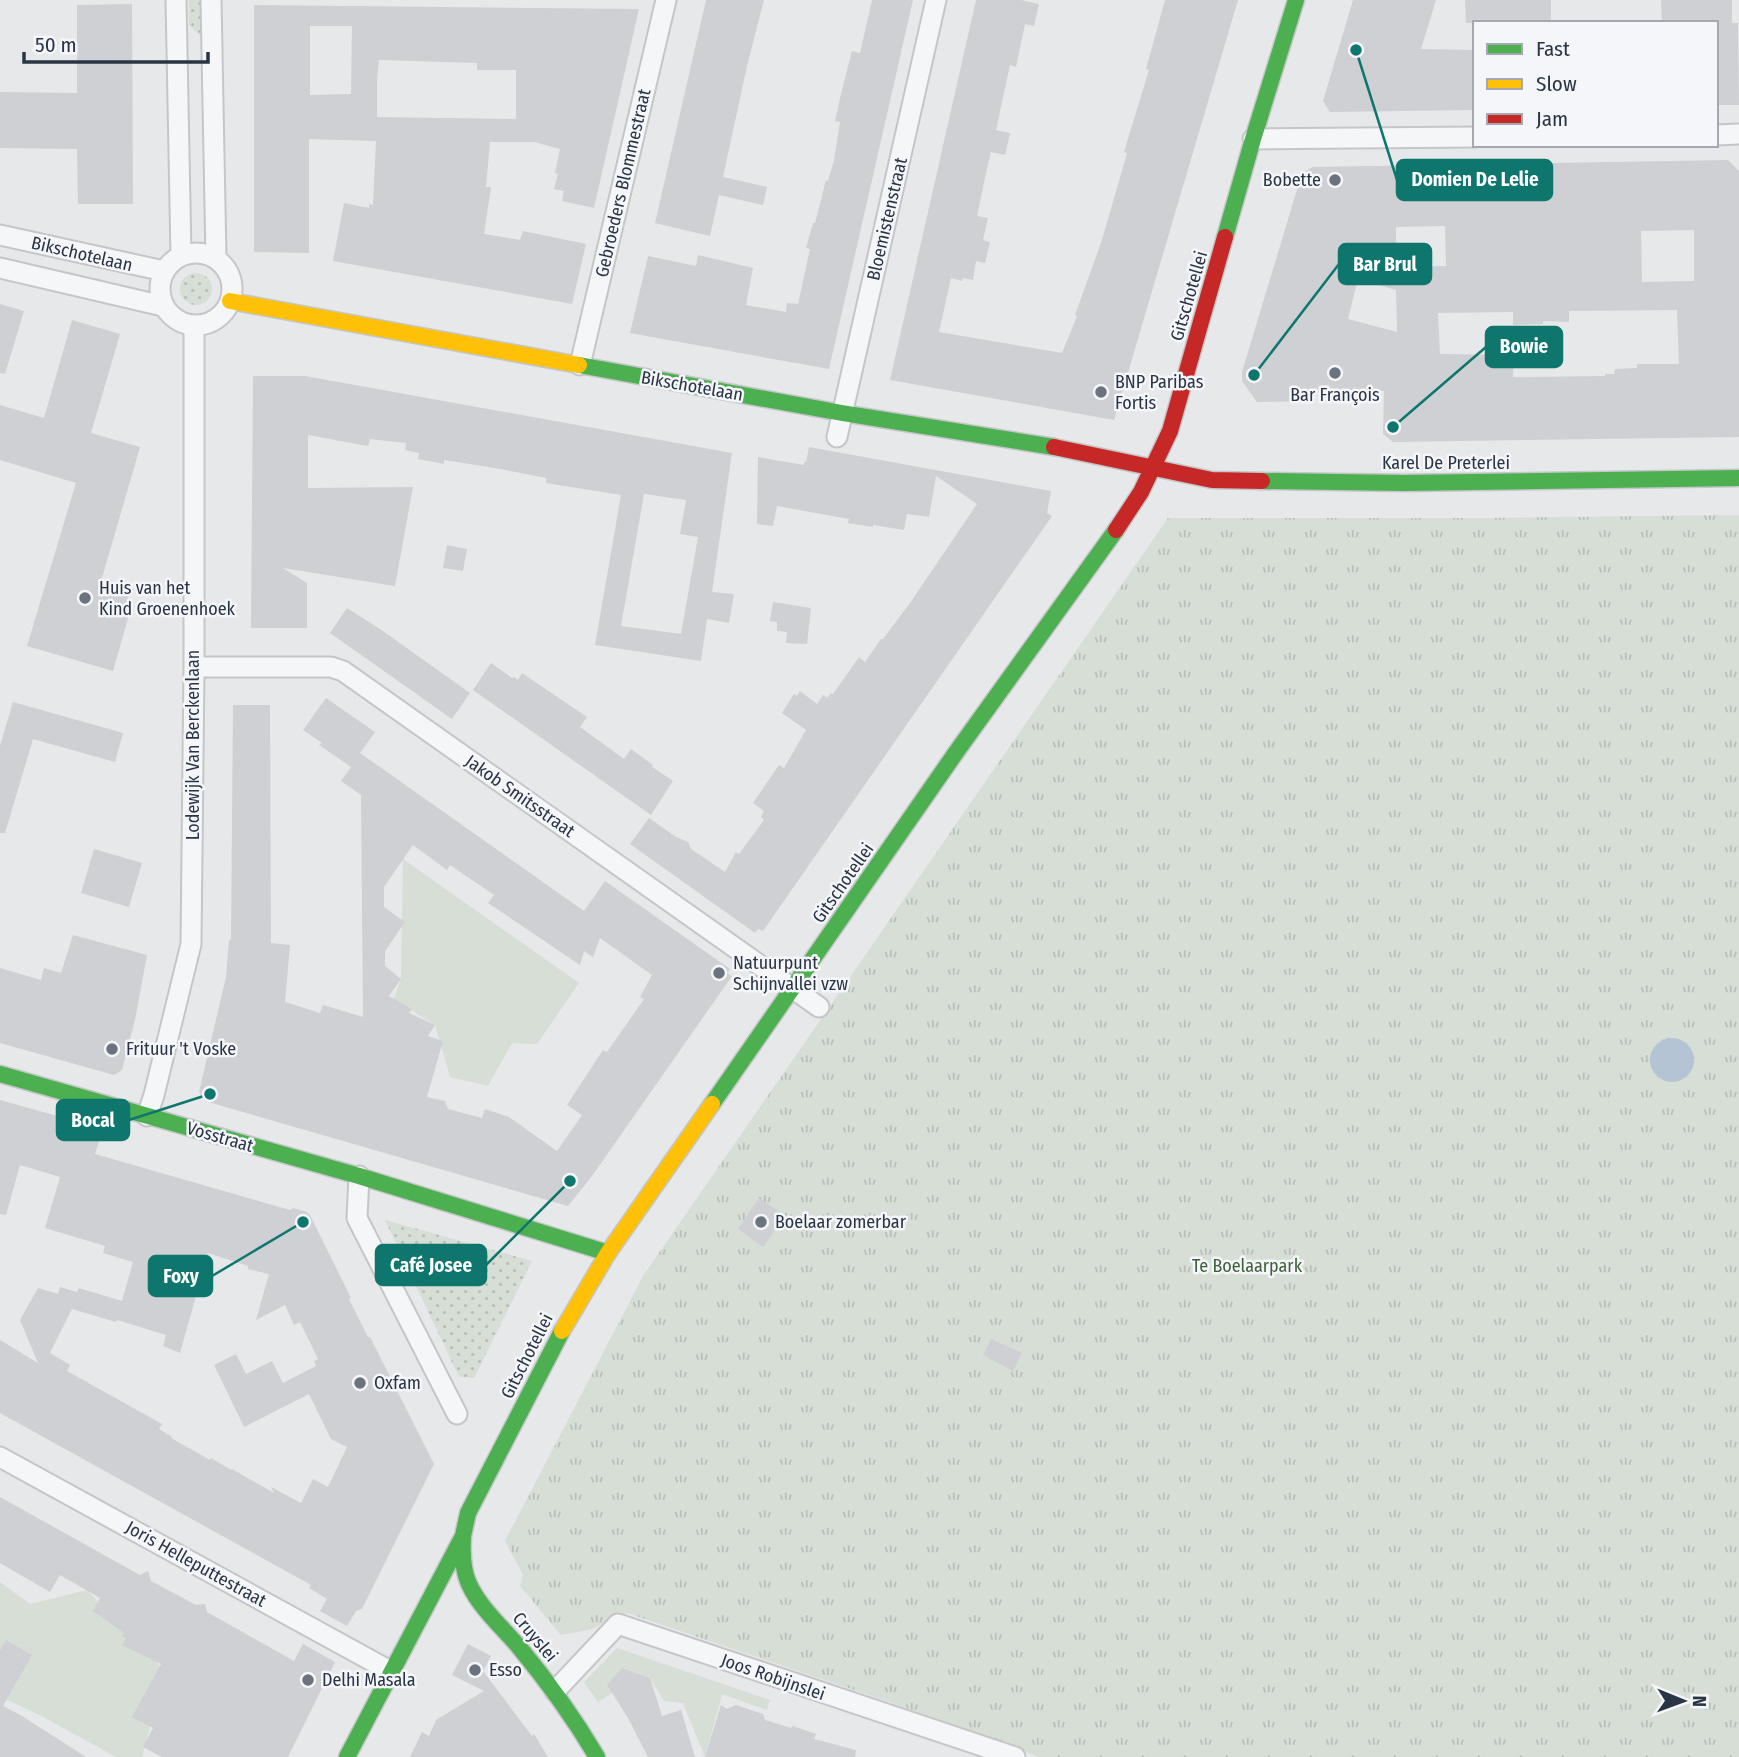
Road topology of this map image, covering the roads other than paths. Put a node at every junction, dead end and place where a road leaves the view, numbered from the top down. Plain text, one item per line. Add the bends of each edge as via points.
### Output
1 (176, 0) edge
2 (211, 0) edge
3 (666, 0) edge
4 (936, 0) edge
5 (1296, 0) edge
6 (1739, 134) edge
7 (1718, 135) edge
8 (1473, 137) edge
9 (1254, 139) junction
10 (0, 235) edge
11 (181, 255) junction
12 (216, 258) junction
13 (0, 268) edge
14 (164, 271) junction
15 (230, 301) junction
16 (163, 306) junction
17 (194, 326) junction
18 (580, 365) junction
19 (842, 413) junction
20 (837, 438) dead end
21 (1154, 467) junction
22 (1739, 478) edge
23 (194, 667) junction
24 (793, 989) junction
25 (818, 1007) dead end
26 (0, 1074) edge
27 (147, 1116) junction
28 (359, 1176) junction
29 (608, 1253) junction
30 (457, 1414) dead end
31 (0, 1457) edge
32 (463, 1536) junction
33 (392, 1672) junction
34 (555, 1691) junction
35 (347, 1757) edge
36 (597, 1757) edge
37 (1015, 1757) edge

1 - 11 street
2 - 12 street
3 - 18 street, Gebroeders Blommestraat
4 - 19 street, Bloemistenstraat
5 - 9 street, Gitschotellei
6 - 7 street
8 - 9 street
9 - 21 street, Gitschotellei via 1173,421
10 - 14 street, Bikschotelaan
11 - 12 street
11 - 14 street
12 - 15 street via 229,274
13 - 16 street, Bikschotelaan
14 - 16 street via 160,283
15 - 17 street via 213,321
15 - 18 street, Bikschotelaan
16 - 17 street, Bikschotelaan via 176,320
17 - 23 street, Lodewijk Van Berckenlaan
18 - 19 street, Bikschotelaan
19 - 20 street, Bloemistenstraat
19 - 21 street, Bikschotelaan
21 - 22 street, Karel De Preterlei via 1212,480 1404,483
21 - 24 street, Gitschotellei via 1125,517
23 - 24 street, Jakob Smitsstraat via 331,667 343,671
23 - 27 street, Lodewijk Van Berckenlaan via 191,944
24 - 25 street, Jakob Smitsstraat
24 - 29 street, Gitschotellei
26 - 27 street, Vosstraat
27 - 28 street, Vosstraat
28 - 29 street, Vosstraat
28 - 30 street via 357,1218
29 - 32 street, Gitschotellei via 566,1322 468,1513
31 - 33 street, Joris Helleputtestraat
32 - 33 street, Gitschotellei
32 - 34 street, Cruyslei via 466,1576 476,1596
33 - 35 street, Gitschotellei
34 - 36 street, Cruyslei
34 - 37 street, Joos Robijnslei via 618,1624

